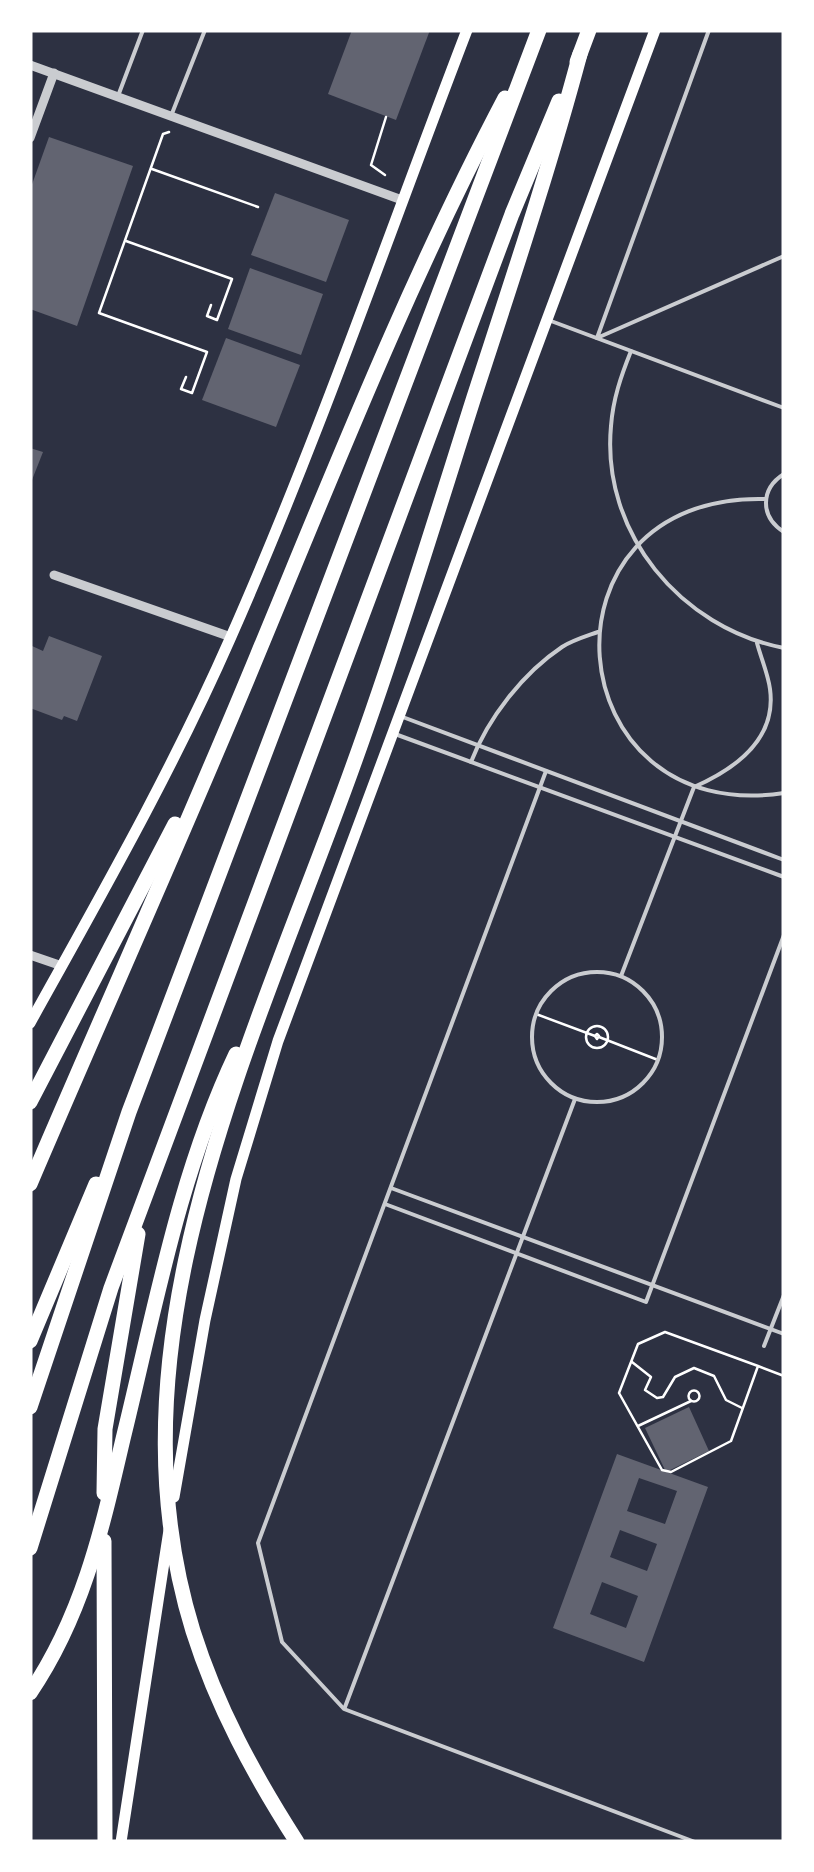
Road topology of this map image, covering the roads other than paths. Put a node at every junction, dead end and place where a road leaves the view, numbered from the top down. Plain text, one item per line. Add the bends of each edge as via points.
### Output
1 (142, 30) edge
2 (206, 30) edge
3 (467, 30) edge
4 (589, 30) edge
5 (655, 30) edge
6 (709, 30) edge
7 (537, 36) edge
8 (580, 54) junction
9 (30, 65) edge
10 (54, 73) junction
11 (118, 96) junction
12 (171, 116) junction
13 (30, 138) edge
14 (402, 200) junction
15 (784, 256) edge
16 (546, 320) junction
17 (596, 338) junction
18 (630, 351) junction
19 (784, 408) edge
20 (784, 474) edge
21 (765, 498) junction
22 (784, 532) edge
23 (637, 544) junction
24 (54, 575) dead end
25 (598, 632) junction
26 (231, 637) junction
27 (757, 642) junction
28 (784, 648) edge
29 (398, 715) junction
30 (391, 732) junction
31 (478, 745) junction
32 (471, 762) junction
33 (546, 770) junction
34 (205, 774) junction
35 (539, 787) junction
36 (694, 787) junction
37 (784, 792) edge
38 (681, 821) junction
39 (675, 837) junction
40 (784, 860) edge
41 (784, 877) edge
42 (784, 934) edge
43 (30, 955) edge
44 (62, 966) junction
45 (621, 976) junction
46 (30, 1023) edge
47 (575, 1099) junction
48 (222, 1100) junction
49 (30, 1102) edge
50 (129, 1112) junction
51 (30, 1184) edge
52 (392, 1188) junction
53 (145, 1196) junction
54 (386, 1204) junction
55 (523, 1237) junction
56 (517, 1254) junction
57 (652, 1285) junction
58 (784, 1295) edge
59 (771, 1330) junction
60 (784, 1334) edge
61 (30, 1341) edge
62 (764, 1346) dead end
63 (30, 1407) edge
64 (30, 1548) edge
65 (30, 1693) edge
66 (344, 1709) junction
67 (105, 1842) edge
68 (120, 1842) edge
69 (297, 1842) edge
70 (696, 1842) edge

1 - 11 lane
2 - 12 lane
3 - 14 main road
4 - 8 highway
5 - 16 main road
6 - 17 lane
7 - 34 highway via 400,313
7 - 50 highway
8 - 48 highway via 548,174 390,659
8 - 53 highway via 512,214
9 - 10 street
10 - 11 street
10 - 13 street
11 - 12 street
12 - 14 street
14 - 26 main road
15 - 17 lane
16 - 17 lane
16 - 29 main road
17 - 18 lane
18 - 19 lane
18 - 23 lane via 610,428 621,508
20 - 21 lane
21 - 22 lane via 768,516
21 - 23 lane via 696,506
23 - 25 lane via 605,600
23 - 27 lane via 688,605
24 - 26 street
25 - 31 lane via 564,645 524,679
25 - 36 lane via 602,680 620,725 665,772
26 - 44 main road
27 - 28 lane
27 - 36 lane via 770,690 768,720 736,766
29 - 30 main road
29 - 31 lane
30 - 32 lane
30 - 68 main road via 278,1041 236,1179 204,1320
31 - 32 lane
31 - 33 lane
32 - 35 lane
33 - 35 lane
33 - 38 lane
34 - 49 highway
34 - 51 highway
35 - 39 lane
35 - 52 lane
36 - 37 lane via 757,797
36 - 38 lane
38 - 39 lane
38 - 40 lane
39 - 41 lane
39 - 45 lane
42 - 57 lane
43 - 44 street
44 - 46 main road
45 - 47 lane via 654,1006 662,1050 639,1088 620,1099
45 - 47 lane via 580,974 561,982 536,1014 534,1055 542,1074
47 - 55 lane
48 - 65 highway via 184,1195 97,1546 55,1656
48 - 69 highway via 177,1315 166,1406 167,1492 192,1628 216,1697
50 - 61 highway
50 - 63 highway
52 - 54 lane
52 - 55 lane
53 - 64 highway via 82,1372
53 - 67 highway via 105,1429
54 - 56 lane
54 - 66 lane via 258,1543 282,1642
55 - 56 lane
55 - 57 lane
56 - 57 lane via 646,1302
56 - 66 lane
57 - 59 lane
58 - 59 lane
59 - 60 lane
59 - 62 lane
66 - 70 lane

